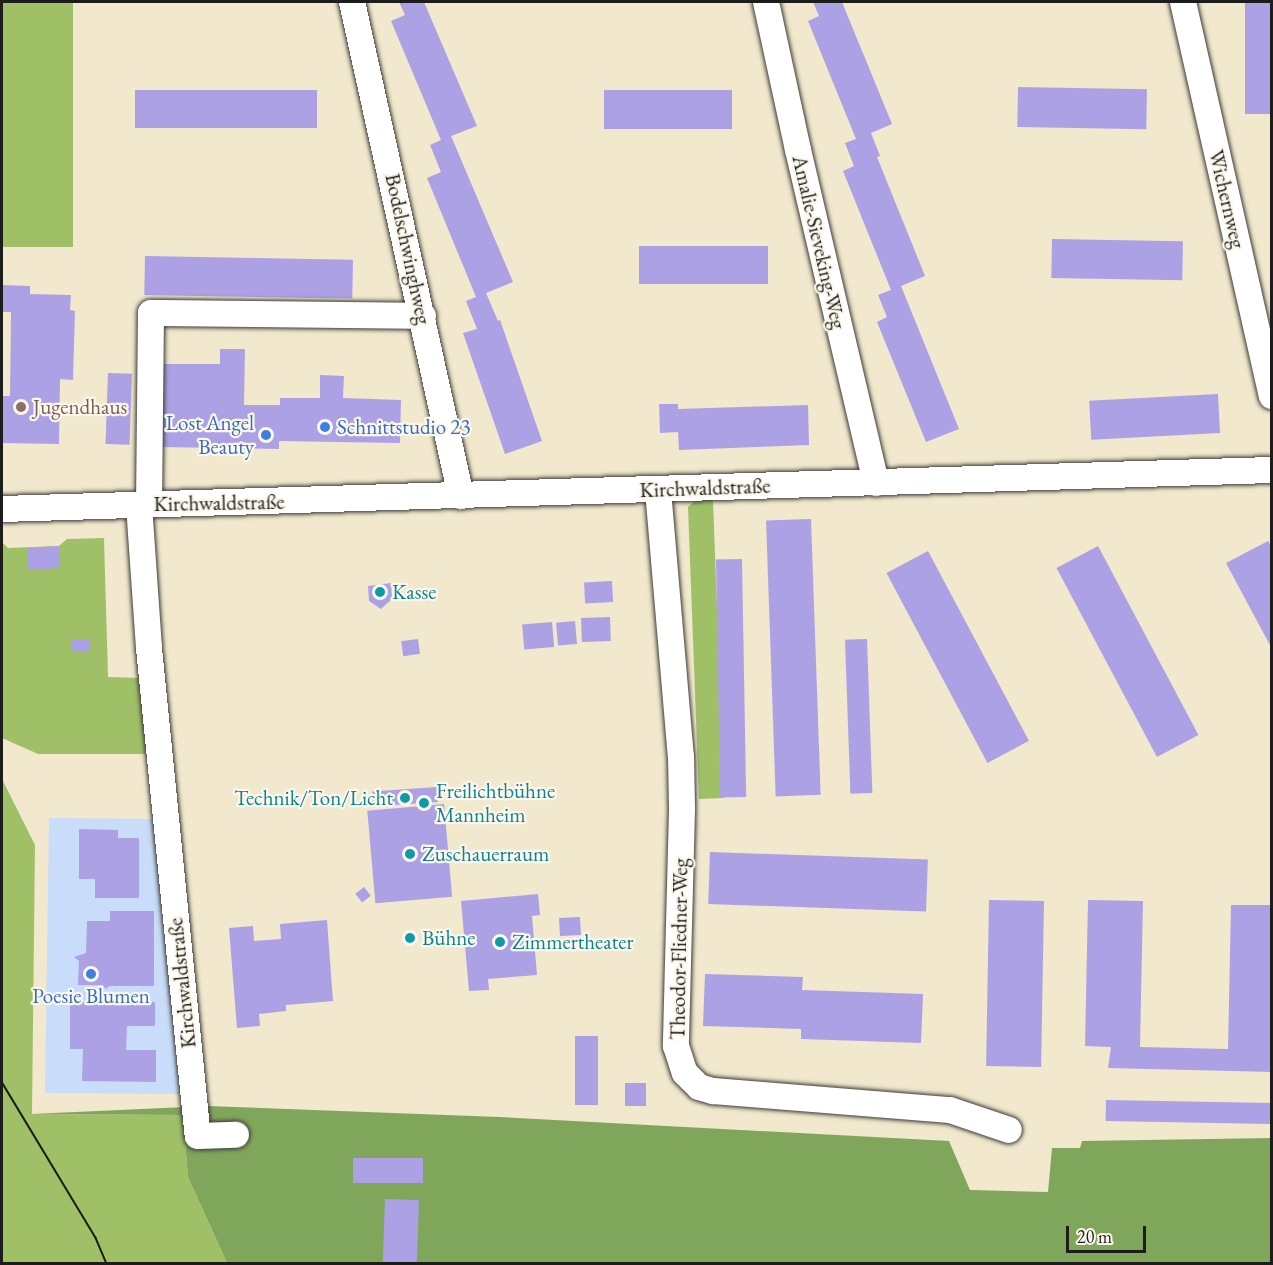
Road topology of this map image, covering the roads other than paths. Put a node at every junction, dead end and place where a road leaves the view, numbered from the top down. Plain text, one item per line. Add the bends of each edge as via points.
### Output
1 (352, 2) edge
2 (766, 2) edge
3 (1183, 2) edge
4 (423, 316) junction
5 (1272, 396) edge
6 (1272, 470) edge
7 (876, 483) junction
8 (658, 490) junction
9 (461, 496) junction
10 (144, 505) junction
11 (2, 509) edge
12 (1009, 1130) dead end
13 (236, 1135) dead end

1 - 4 street, Bodelschwinghweg
2 - 7 street, Amalie-Sieveking-Weg
3 - 5 street, Wichernweg
4 - 9 street, Bodelschwinghweg
4 - 10 street via 151,313
6 - 7 street, Kirchwaldstraße
7 - 8 street, Kirchwaldstraße
8 - 9 street, Kirchwaldstraße
8 - 12 street, Theodor-Fliedner-Weg via 681,756 676,1046 685,1073 699,1087 713,1091 950,1110
9 - 10 street, Kirchwaldstraße
10 - 11 street, Kirchwaldstraße
10 - 13 street, Kirchwaldstraße via 149,648 198,1136

